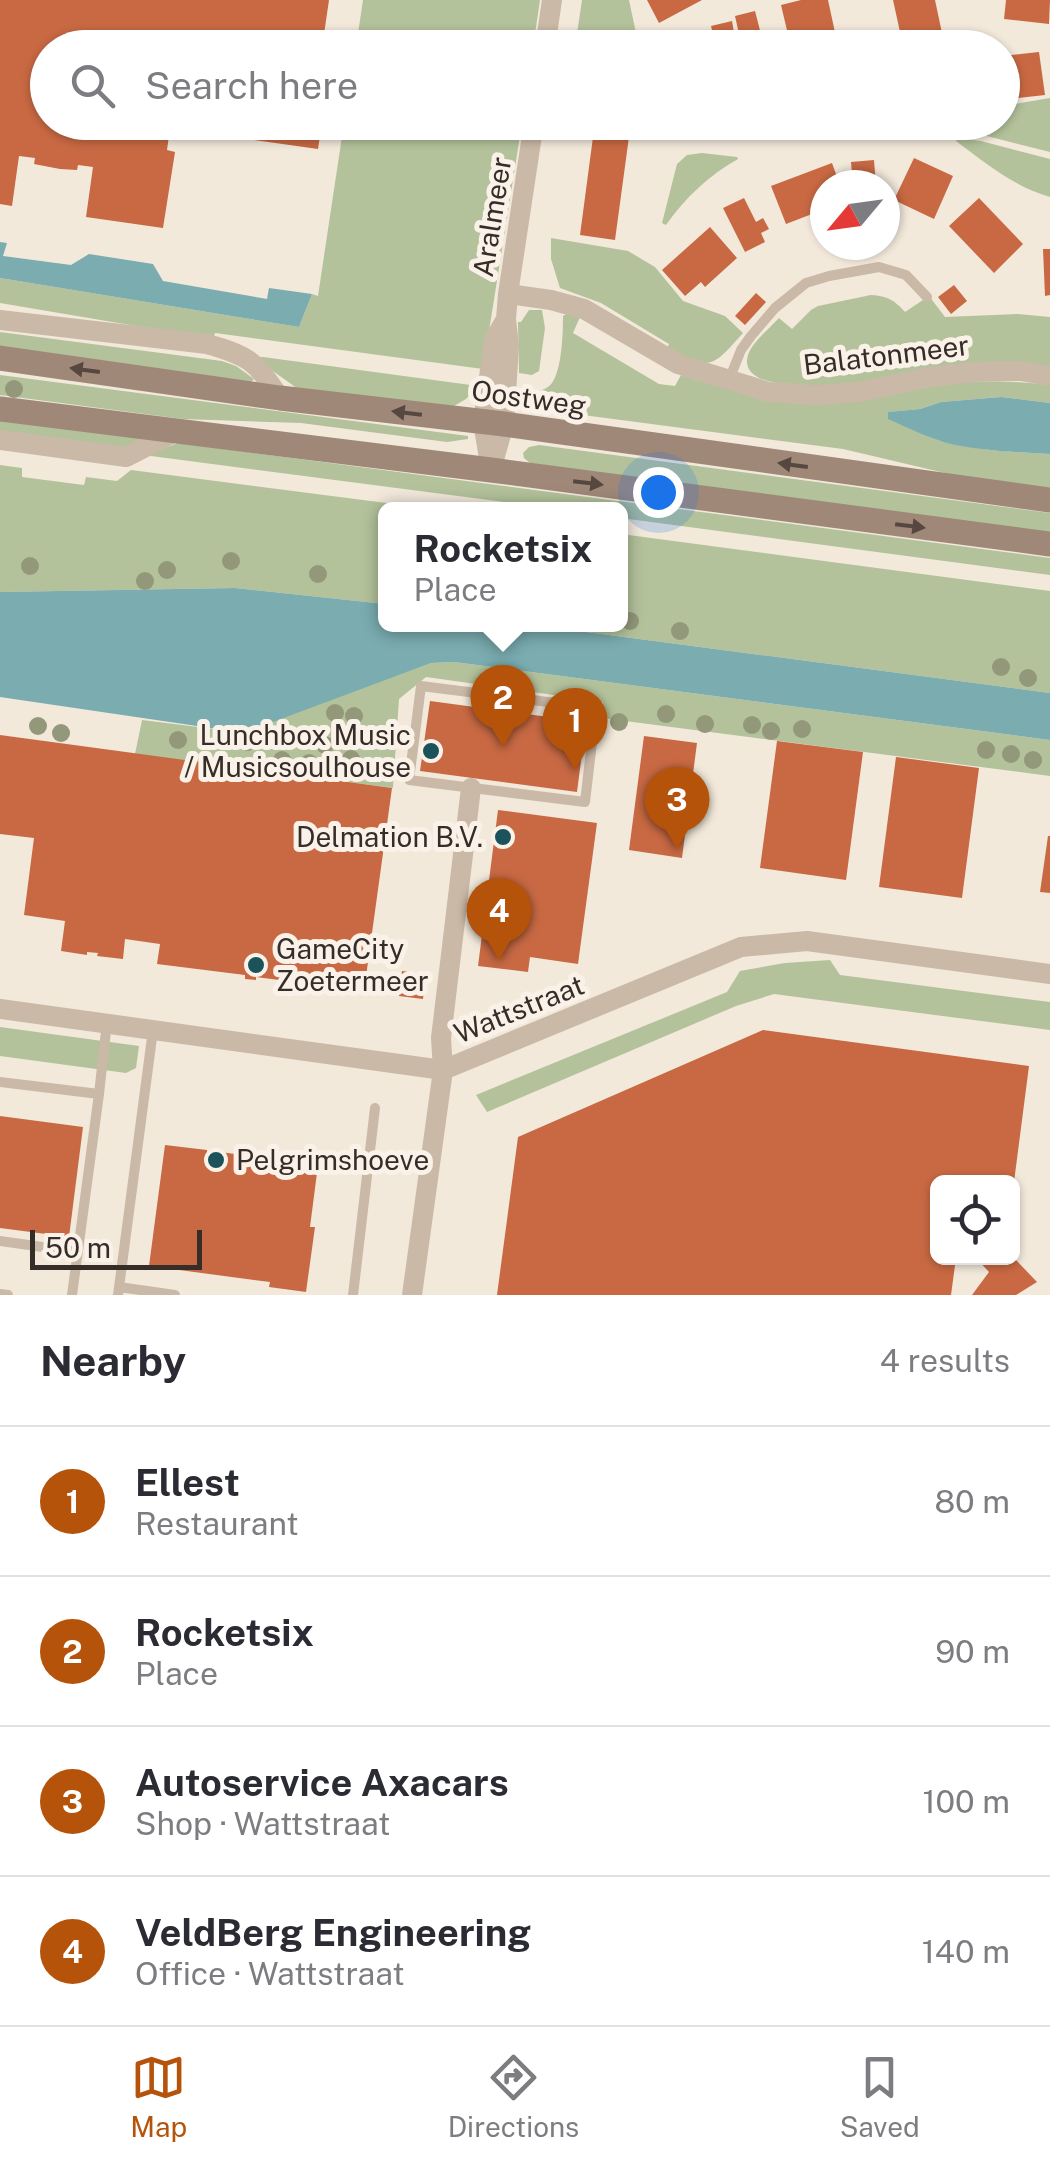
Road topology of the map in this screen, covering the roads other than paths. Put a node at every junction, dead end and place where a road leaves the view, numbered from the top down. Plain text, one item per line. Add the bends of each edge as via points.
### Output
1 (552, 0) edge
2 (548, 30) edge
3 (531, 140) edge
4 (508, 294) junction
5 (927, 296) dead end
6 (0, 320) edge
7 (0, 358) edge
8 (1050, 376) edge
9 (729, 381) junction
10 (280, 398) junction
11 (0, 409) edge
12 (493, 423) junction
13 (175, 432) junction
14 (0, 440) edge
15 (492, 470) junction
16 (1050, 500) edge
17 (1050, 544) edge
18 (471, 788) junction
19 (1050, 974) edge
20 (0, 1009) edge
21 (106, 1022) junction
22 (154, 1029) junction
23 (443, 1070) junction
24 (0, 1082) edge
25 (99, 1094) junction
26 (375, 1108) dead end
27 (0, 1240) edge
28 (78, 1252) junction
29 (119, 1291) edge
30 (0, 1294) edge
31 (8, 1295) edge
32 (72, 1295) edge
33 (175, 1295) edge
34 (353, 1295) edge
35 (412, 1295) edge

1 - 2 street
3 - 4 street, Aralmeer
4 - 9 street, Balatonmeer via 584,309 678,364
4 - 12 street, Aralmeer via 509,346
5 - 9 lane, Balatonmeer via 906,276 879,267 806,283 750,336
6 - 10 street via 234,351 262,371
10 -> 7 main road, Oostweg
8 - 9 street, Balatonmeer via 974,372 816,395
12 -> 10 main road, Oostweg
11 - 13 main road
12 - 15 street, Aralmeer
16 -> 12 main road, Oostweg
13 - 14 street via 126,457
13 - 15 main road
15 -> 17 main road
18 - 18 lane via 409,780 421,686 596,708 585,802
18 - 23 street via 441,1038
19 - 23 street, Wattstraat via 807,941 741,948
20 - 21 street, Wattstraat
21 - 22 street, Wattstraat
21 - 25 lane
22 - 23 street, Wattstraat
22 - 29 lane
23 - 35 street
24 - 25 lane
25 - 28 lane
26 - 34 lane
27 - 28 lane
28 - 32 lane
29 - 33 lane
30 - 31 lane

